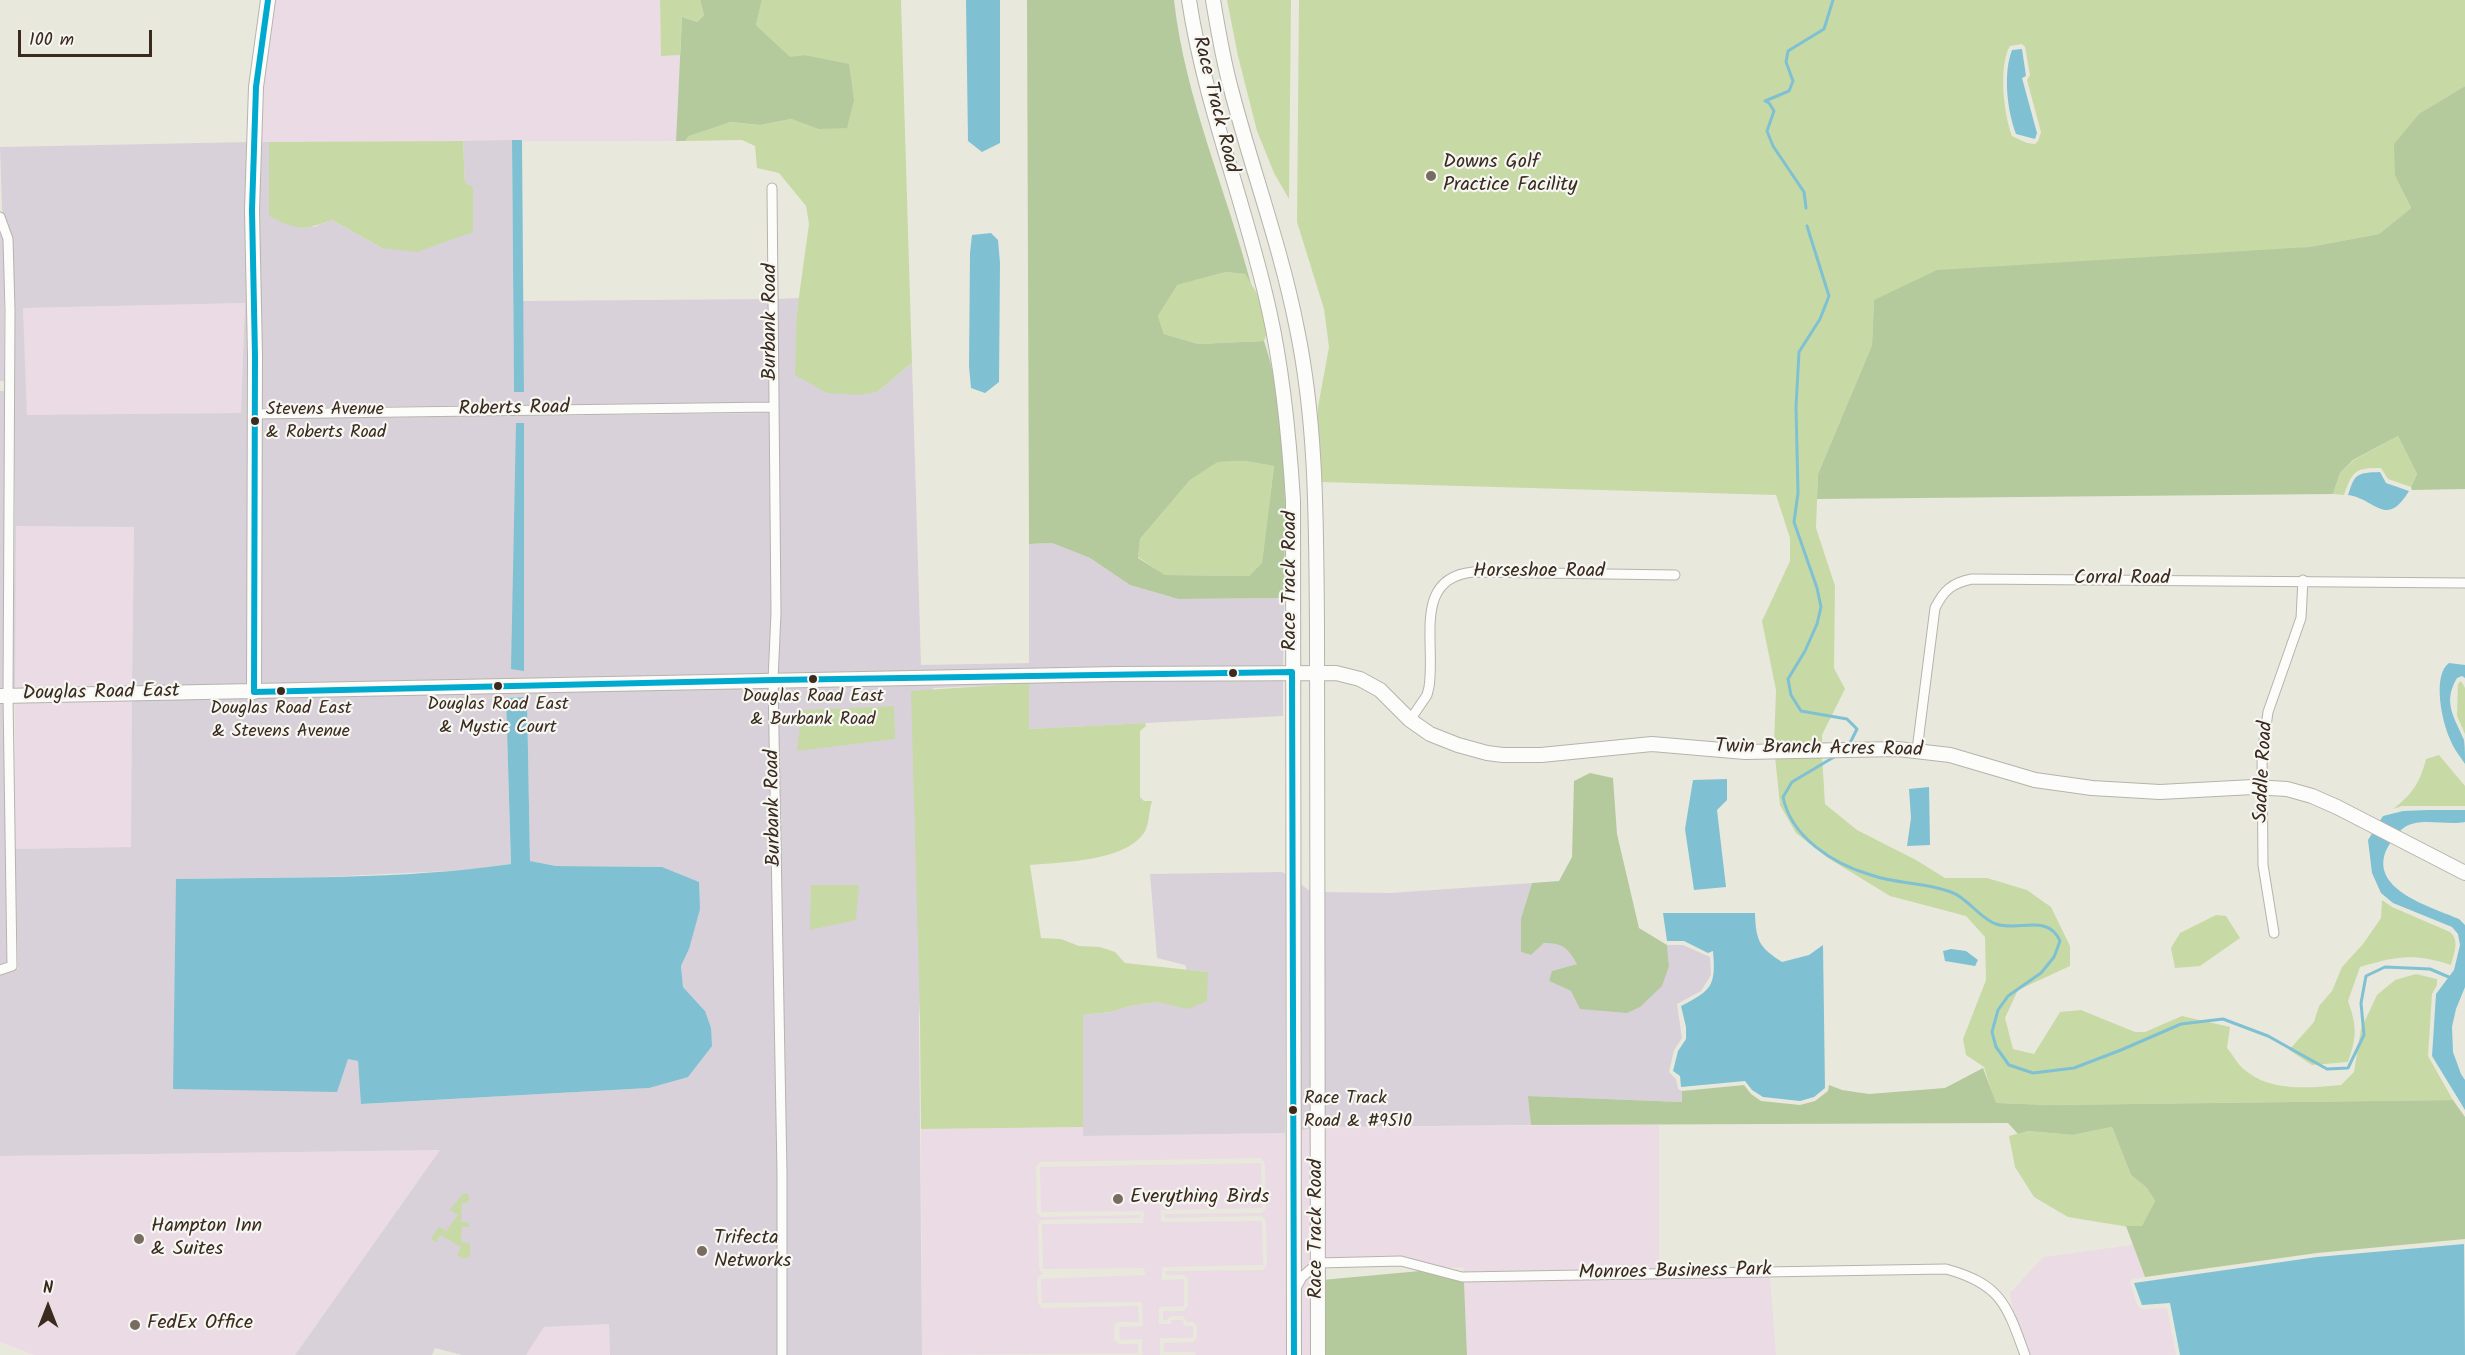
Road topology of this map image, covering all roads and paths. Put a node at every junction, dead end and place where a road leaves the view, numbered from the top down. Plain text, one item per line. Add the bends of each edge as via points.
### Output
1 (268, 0) edge
2 (1189, 0) edge
3 (1213, 0) edge
4 (771, 188) dead end
5 (0, 217) edge
6 (4, 386) edge
7 (774, 407) junction
8 (255, 414) junction
9 (1675, 574) dead end
10 (2303, 580) junction
11 (2465, 583) edge
12 (1292, 672) junction
13 (1318, 672) junction
14 (773, 680) junction
15 (254, 692) junction
16 (4, 696) edge
17 (1410, 720) junction
18 (1917, 750) junction
19 (2262, 787) junction
20 (2465, 873) edge
21 (2274, 933) dead end
22 (0, 970) edge
23 (1318, 1263) junction
24 (1294, 1291) junction
25 (1318, 1323) junction
26 (1294, 1339) junction
27 (782, 1355) edge
28 (1294, 1355) edge
29 (1318, 1355) edge
30 (2025, 1355) edge

1 - 8 street via 256,87
2 - 12 street, Race Track Road via 1212,110 1269,309 1282,384 1293,500
3 - 13 street, Race Track Road via 1230,87 1286,278 1306,385 1315,472
4 - 7 street, Burbank Road
5 - 6 street via 8,239
6 - 16 street
7 - 8 street, Roberts Road
7 - 14 street, Burbank Road
8 - 15 street
9 - 17 street, Horseshoe Road via 1473,572 1453,576 1440,586 1433,601 1429,687
10 - 11 street, Corral Road
10 - 18 street, Corral Road via 1957,582 1943,592 1935,608
10 - 19 street, Saddle Road via 2301,618 2268,712
12 - 13 street, Douglas Road East
12 - 14 street, Douglas Road East
12 - 24 street, Race Track Road
13 - 17 street, Twin Branch Acres Road via 1348,674 1370,683
13 - 23 street, Race Track Road
14 - 15 street, Douglas Road East
14 - 27 street, Burbank Road
15 - 16 street, Douglas Road East
16 - 22 street via 12,966
17 - 18 street, Twin Branch Acres Road via 1442,740 1503,755 1652,744 1745,752
18 - 19 street, Twin Branch Acres Road via 2077,787 2160,792
19 - 20 street, Twin Branch Acres Road via 2312,796
19 - 21 street, Saddle Road via 2263,865
23 - 24 street via 1302,1277
23 - 25 street, Race Track Road
23 - 30 street, Monroes Business Park via 1401,1262 1462,1277 1946,1269 1970,1276 2002,1299
24 - 26 street, Race Track Road
25 - 26 street
25 - 29 street, Race Track Road
26 - 28 street, Race Track Road

